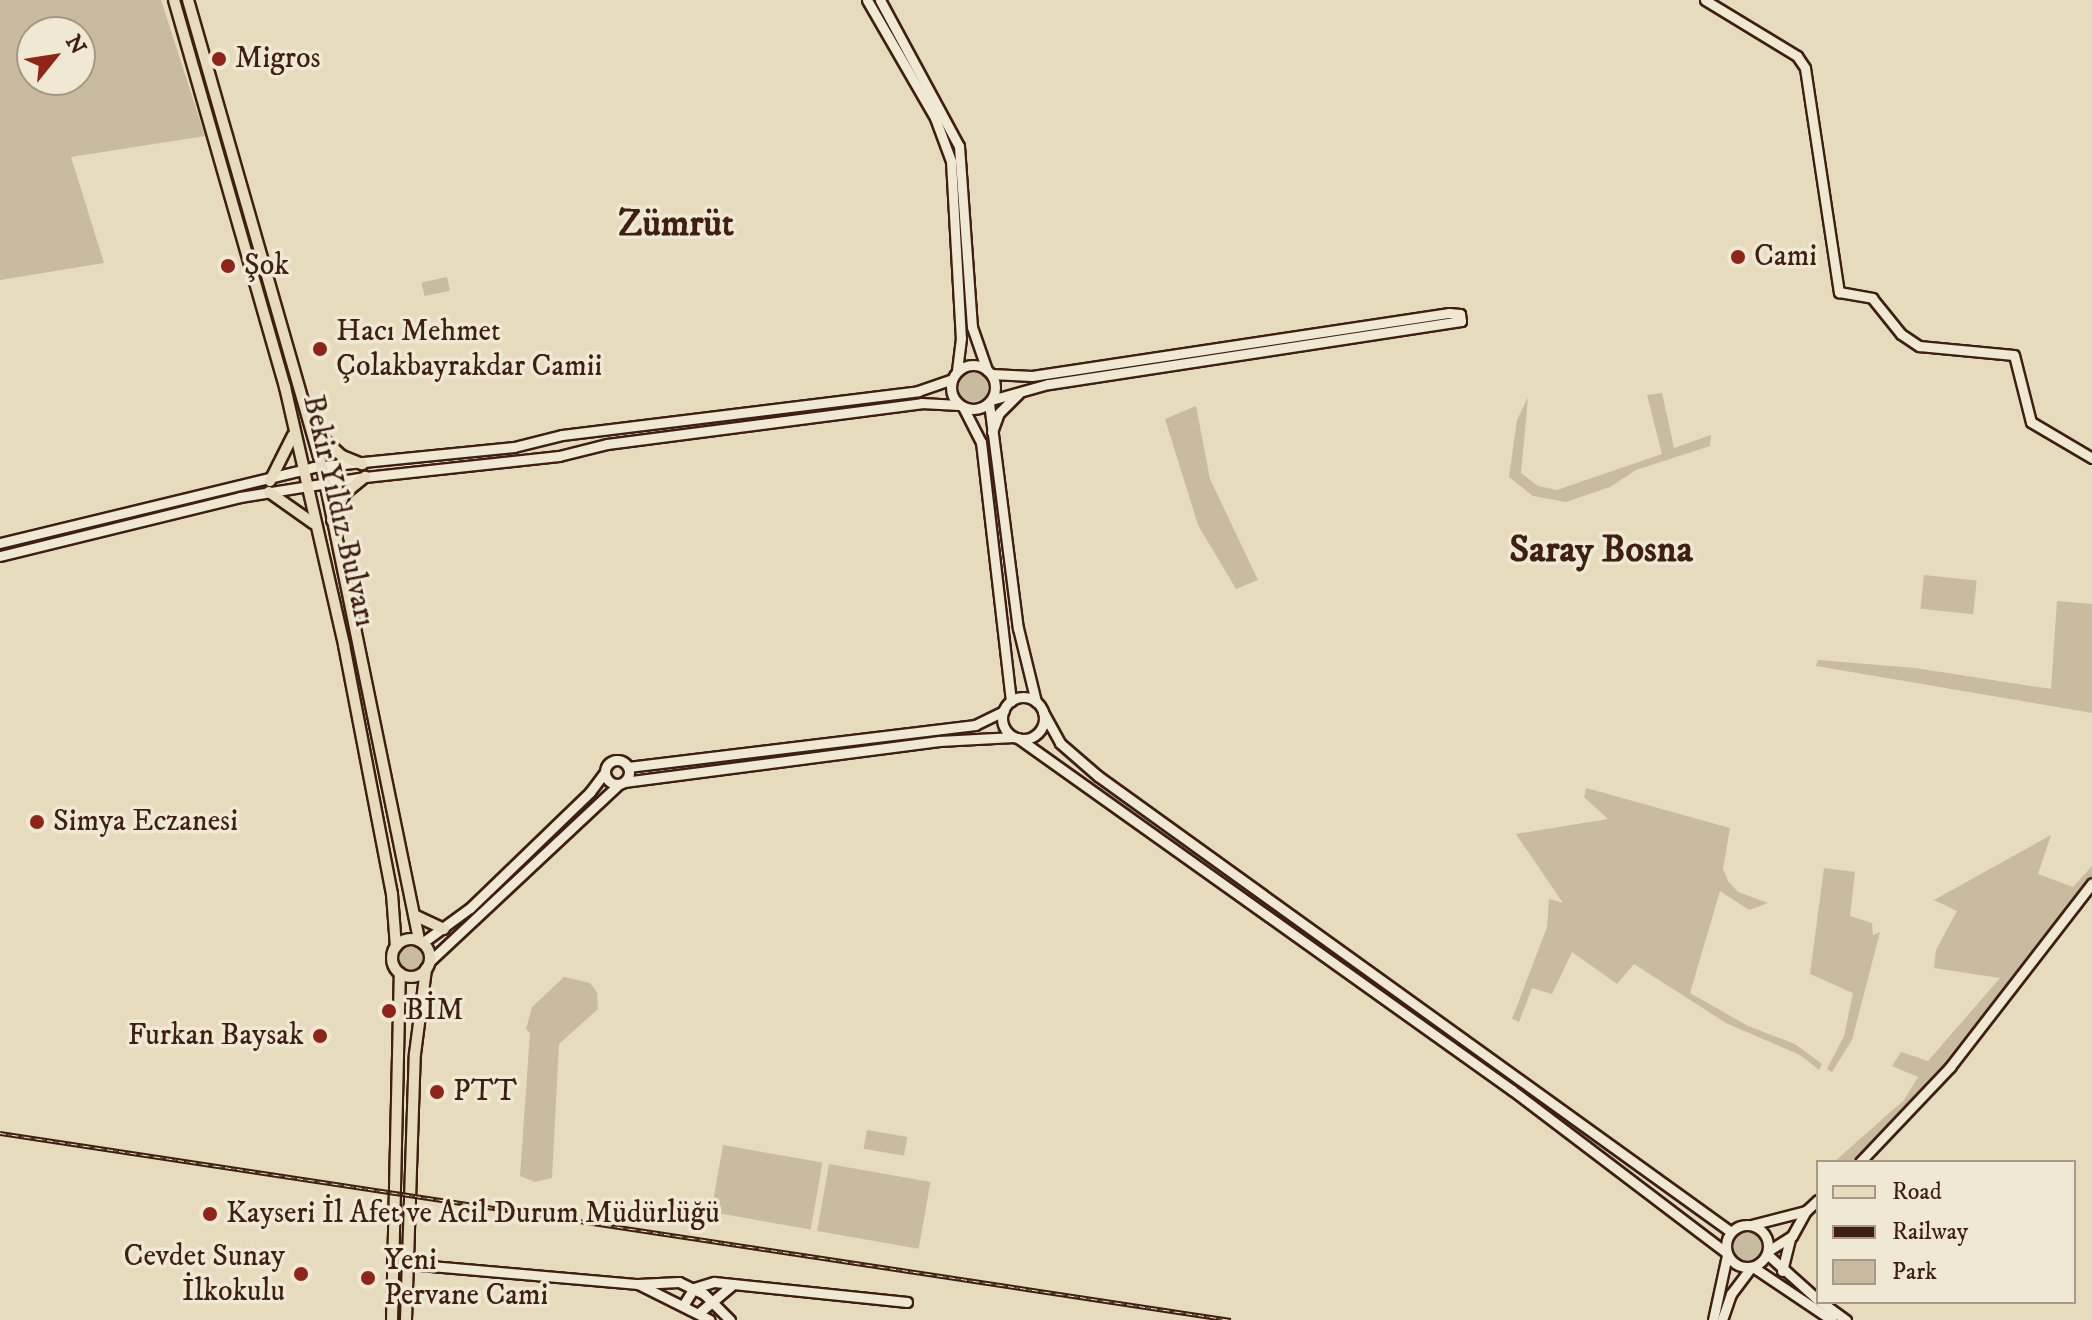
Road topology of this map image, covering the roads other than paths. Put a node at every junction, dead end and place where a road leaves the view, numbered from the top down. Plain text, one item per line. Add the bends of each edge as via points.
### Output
1 (174, 0) edge
2 (188, 0) edge
3 (867, 0) edge
4 (880, 0) edge
5 (1705, 0) edge
6 (989, 372) junction
7 (954, 375) junction
8 (1021, 391) junction
9 (990, 401) junction
10 (961, 406) junction
11 (310, 427) junction
12 (294, 433) junction
13 (569, 435) junction
14 (991, 436) junction
15 (555, 437) junction
16 (571, 454) junction
17 (559, 456) junction
18 (2092, 458) edge
19 (362, 464) junction
20 (322, 467) junction
21 (302, 471) junction
22 (365, 477) junction
23 (270, 486) junction
24 (326, 486) junction
25 (306, 489) junction
26 (332, 522) junction
27 (314, 523) junction
28 (0, 543) edge
29 (0, 556) edge
30 (1011, 701) junction
31 (1036, 702) junction
32 (1004, 711) junction
33 (1043, 712) junction
34 (1016, 738) junction
35 (628, 767) junction
36 (605, 772) junction
37 (622, 783) junction
38 (2092, 883) edge
39 (412, 914) junction
40 (444, 929) junction
41 (420, 942) junction
42 (396, 947) junction
43 (428, 965) junction
44 (400, 973) junction
45 (1862, 1160) edge
46 (1816, 1202) edge
47 (1806, 1211) junction
48 (1750, 1225) junction
49 (1731, 1232) junction
50 (1792, 1236) junction
51 (1768, 1253) junction
52 (1727, 1254) junction
53 (408, 1264) junction
54 (1752, 1267) junction
55 (1782, 1271) junction
56 (638, 1284) junction
57 (731, 1286) junction
58 (694, 1288) junction
59 (707, 1297) junction
60 (1816, 1299) edge
61 (907, 1302) dead end
62 (1823, 1304) edge
63 (692, 1308) junction
64 (392, 1320) edge
65 (406, 1320) edge
66 (710, 1320) edge
67 (730, 1320) edge
68 (1713, 1320) edge
69 (1722, 1320) edge
70 (1832, 1320) edge
71 (1846, 1320) edge

1 - 12 main road, Bekir Yıldız Bulvarı via 249,250
2 - 11 main road, Bekir Yıldız Bulvarı via 286,328
3 - 7 street via 935,118 951,161 961,338
4 - 6 street via 959,146 972,327
5 - 18 street via 1797,56 1805,68 1839,292 1872,298 1901,334 1919,346 2014,355 2031,422
6 - 7 street via 969,365
6 - 8 street via 1032,376 1460,314 1461,321
6 - 9 street
7 - 10 street via 951,393
7 - 13 street via 918,391
8 - 9 street
8 - 14 street via 999,413
9 - 10 street via 976,409
9 - 14 street
10 - 16 street via 921,403
10 - 30 street via 981,442
11 - 19 main road via 342,456
11 - 20 main road, Bekir Yıldız Bulvarı
12 - 21 main road, Bekir Yıldız Bulvarı
12 - 23 main road
13 - 15 street
13 - 16 street
14 - 31 street via 1018,628
15 - 17 street
15 - 19 street via 514,447
16 - 17 street
17 - 22 street
19 - 20 street
20 - 21 street
20 - 24 main road, Bekir Yıldız Bulvarı
21 - 23 street
21 - 25 main road, Bekir Yıldız Bulvarı
22 - 24 street
22 - 26 main road via 345,493
23 - 25 street
23 - 27 main road
23 - 28 street
23 - 29 street
24 - 25 street
24 - 26 main road, Bekir Yıldız Bulvarı
25 - 27 main road, Bekir Yıldız Bulvarı
26 - 39 main road, Bekir Yıldız Bulvarı
27 - 42 main road, Bekir Yıldız Bulvarı via 344,645 389,879
30 - 31 street
30 - 32 street
31 - 33 street
32 - 34 street via 1003,724
32 - 35 street via 975,725
33 - 34 street via 1038,732
33 - 49 street via 1060,743 1098,776
34 - 37 street via 939,741
34 - 52 street via 1525,1099
35 - 36 street via 615,760
35 - 37 street
36 - 37 street via 609,781
36 - 40 street
37 - 43 street
38 - 45 street via 1950,1067
39 - 40 main road
39 - 41 main road, Bekir Yıldız Bulvarı
40 - 41 street
41 - 42 main road via 406,940
41 - 43 main road
42 - 44 main road via 393,963
43 - 44 main road via 412,977
43 - 53 main road via 415,1054
44 - 64 main road
46 - 47 street
47 - 48 street
47 - 50 street
48 - 49 street
48 - 51 street via 1765,1234
49 - 52 street
50 - 51 street
50 - 55 street
51 - 54 street
51 - 55 street
52 - 54 street via 1736,1265
52 - 68 street
53 - 56 street
53 - 65 main road
54 - 69 street via 1731,1294
54 - 70 street
55 - 60 street
56 - 58 street via 671,1281
56 - 63 street
57 - 58 street via 714,1282
57 - 59 street
57 - 61 street
58 - 59 street
58 - 63 street
59 - 63 street
59 - 67 street
62 - 71 street
63 - 66 street

